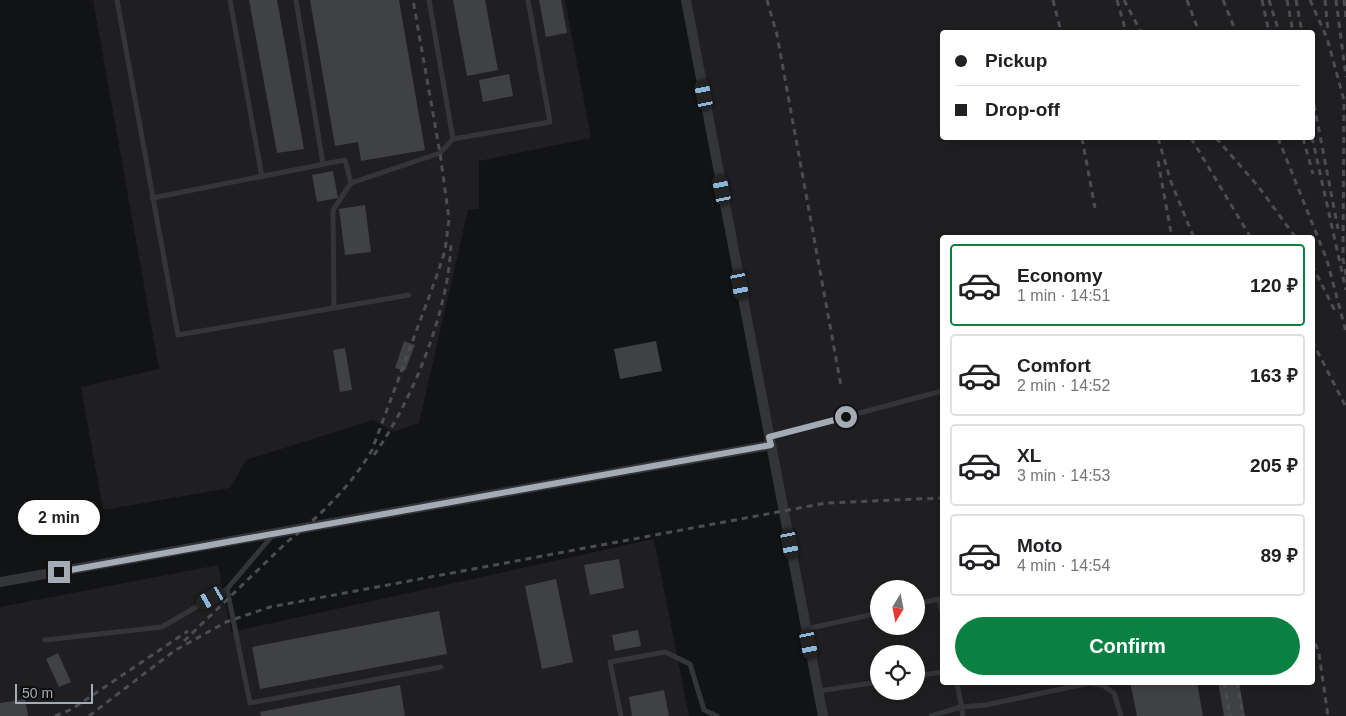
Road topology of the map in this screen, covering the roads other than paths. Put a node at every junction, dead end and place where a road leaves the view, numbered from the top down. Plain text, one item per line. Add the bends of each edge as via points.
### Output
1 (117, 0) edge
2 (230, 0) edge
3 (296, 0) edge
4 (429, 0) edge
5 (528, 0) edge
6 (686, 0) edge
7 (453, 139) junction
8 (323, 164) junction
9 (262, 176) junction
10 (352, 183) junction
11 (152, 198) junction
12 (409, 295) dead end
13 (334, 307) junction
14 (940, 392) edge
15 (770, 441) junction
16 (274, 534) junction
17 (0, 582) edge
18 (227, 589) junction
19 (940, 597) edge
20 (925, 601) edge
21 (870, 615) edge
22 (806, 629) junction
23 (45, 640) dead end
24 (441, 668) dead end
25 (940, 672) edge
26 (925, 675) edge
27 (870, 683) edge
28 (957, 685) edge
29 (1081, 685) edge
30 (1102, 685) edge
31 (818, 691) junction
32 (961, 707) junction
33 (621, 716) edge
34 (717, 716) edge
35 (823, 716) edge
36 (931, 716) edge
37 (963, 716) edge
38 (1121, 716) edge

1 - 11 lane
2 - 9 lane
3 - 8 lane
4 - 7 lane
5 - 7 lane via 550,122
6 - 15 street
7 - 10 lane via 440,153
8 - 9 lane
8 - 10 lane via 345,160
9 - 11 lane
10 - 13 lane via 333,210
11 - 13 lane via 178,335
12 - 13 lane
14 - 15 lane
15 - 16 street
15 - 22 street
16 - 17 street
16 - 18 lane
18 - 23 lane via 162,627
18 - 24 lane via 250,703
19 - 20 lane
21 - 22 lane
22 - 31 street
25 - 26 lane
27 - 31 lane
28 - 32 lane
29 - 32 lane via 986,705
30 - 38 lane via 1114,693
31 - 35 street
32 - 36 lane
32 - 37 lane
33 - 34 lane via 610,662 665,652 690,664 704,710

